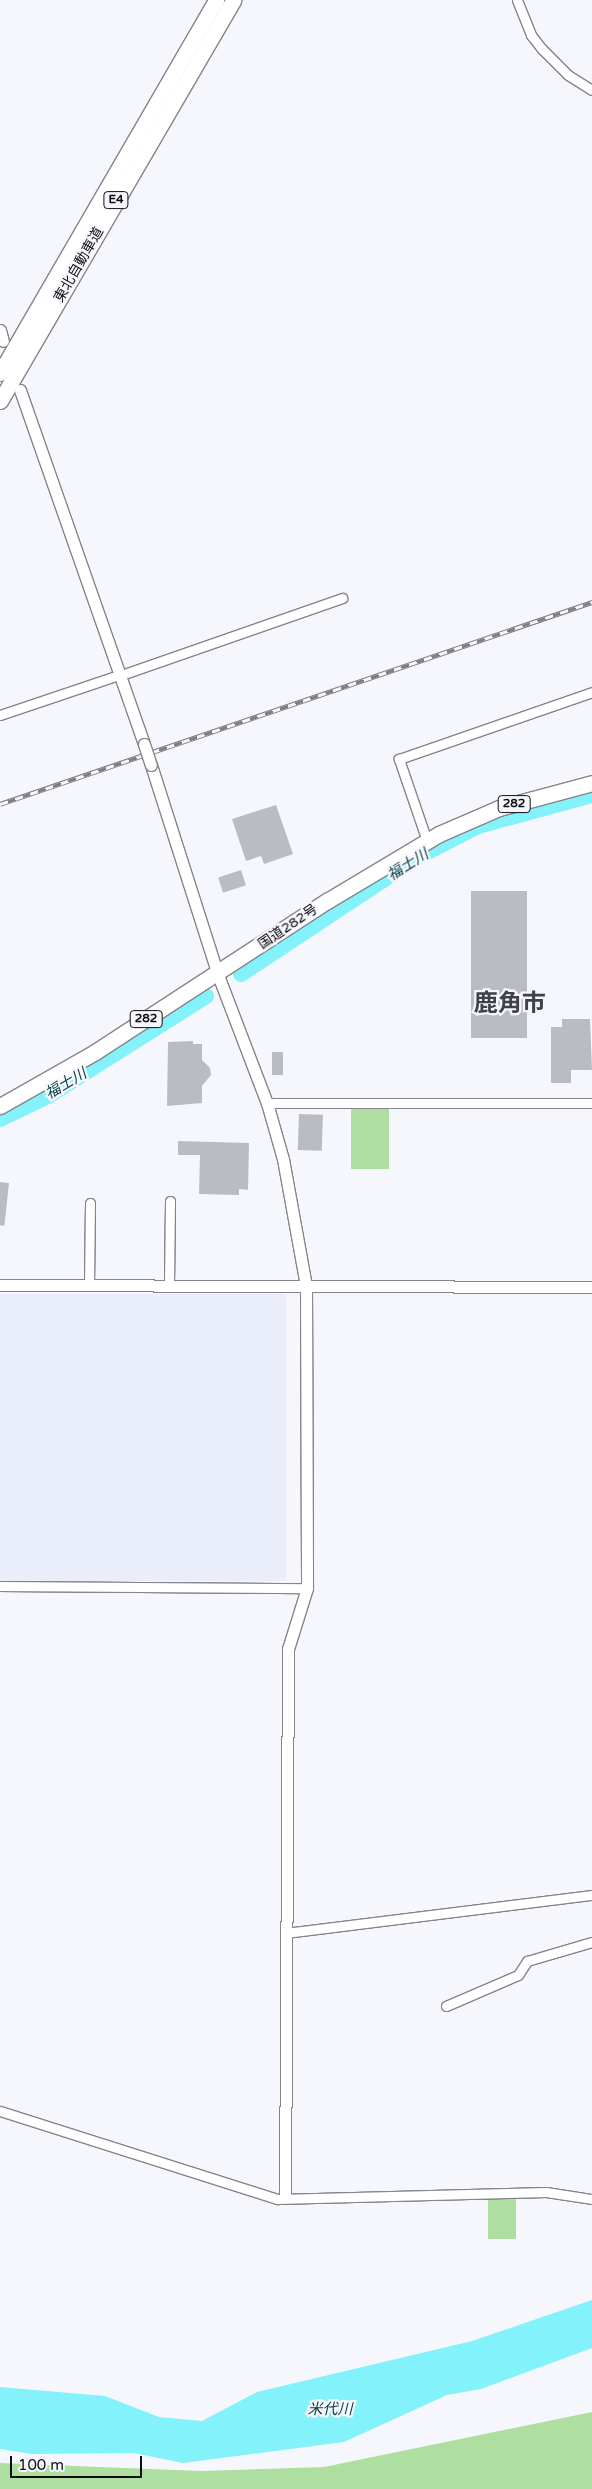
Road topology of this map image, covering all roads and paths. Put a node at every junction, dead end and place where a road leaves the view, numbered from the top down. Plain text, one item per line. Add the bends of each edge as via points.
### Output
1 (216, 0) edge
2 (233, 0) edge
3 (517, 0) edge
4 (592, 90) edge
5 (0, 373) edge
6 (20, 390) dead end
7 (0, 401) edge
8 (342, 598) dead end
9 (127, 672) dead end
10 (113, 677) dead end
11 (592, 692) edge
12 (0, 715) edge
13 (592, 783) edge
14 (427, 841) junction
15 (218, 975) junction
16 (266, 1103) junction
17 (592, 1103) edge
18 (0, 1106) edge
19 (170, 1201) dead end
20 (90, 1203) dead end
21 (169, 1284) junction
22 (0, 1285) edge
23 (89, 1285) junction
24 (306, 1285) junction
25 (592, 1287) edge
26 (0, 1586) edge
27 (307, 1588) junction
28 (592, 1895) edge
29 (286, 1933) junction
30 (592, 1942) edge
31 (446, 2006) dead end
32 (0, 2111) edge
33 (285, 2197) junction
34 (592, 2199) edge

1 - 5 highway, 東北自動車道 / E4
2 - 7 highway, 東北自動車道 / E4
3 - 4 street via 531,35 542,49 568,75
6 - 15 street, bridge via 144,744
8 - 9 street
10 - 12 street
11 - 14 street via 399,759
13 - 14 highway, 国道282号 / 282 via 492,811
14 - 15 highway, 国道282号 / 282 via 319,906
15 - 16 street
15 - 18 highway, 国道282号 / 282
16 - 17 street
16 - 24 street via 283,1159
19 - 21 street
20 - 23 street
21 - 23 street
21 - 24 street
22 - 23 street
24 - 25 street
24 - 27 street
26 - 27 street
27 - 29 street via 288,1649
28 - 29 street
29 - 33 street
30 - 31 street via 527,1961 518,1975
32 - 33 street via 265,2197
33 - 34 street via 546,2192

